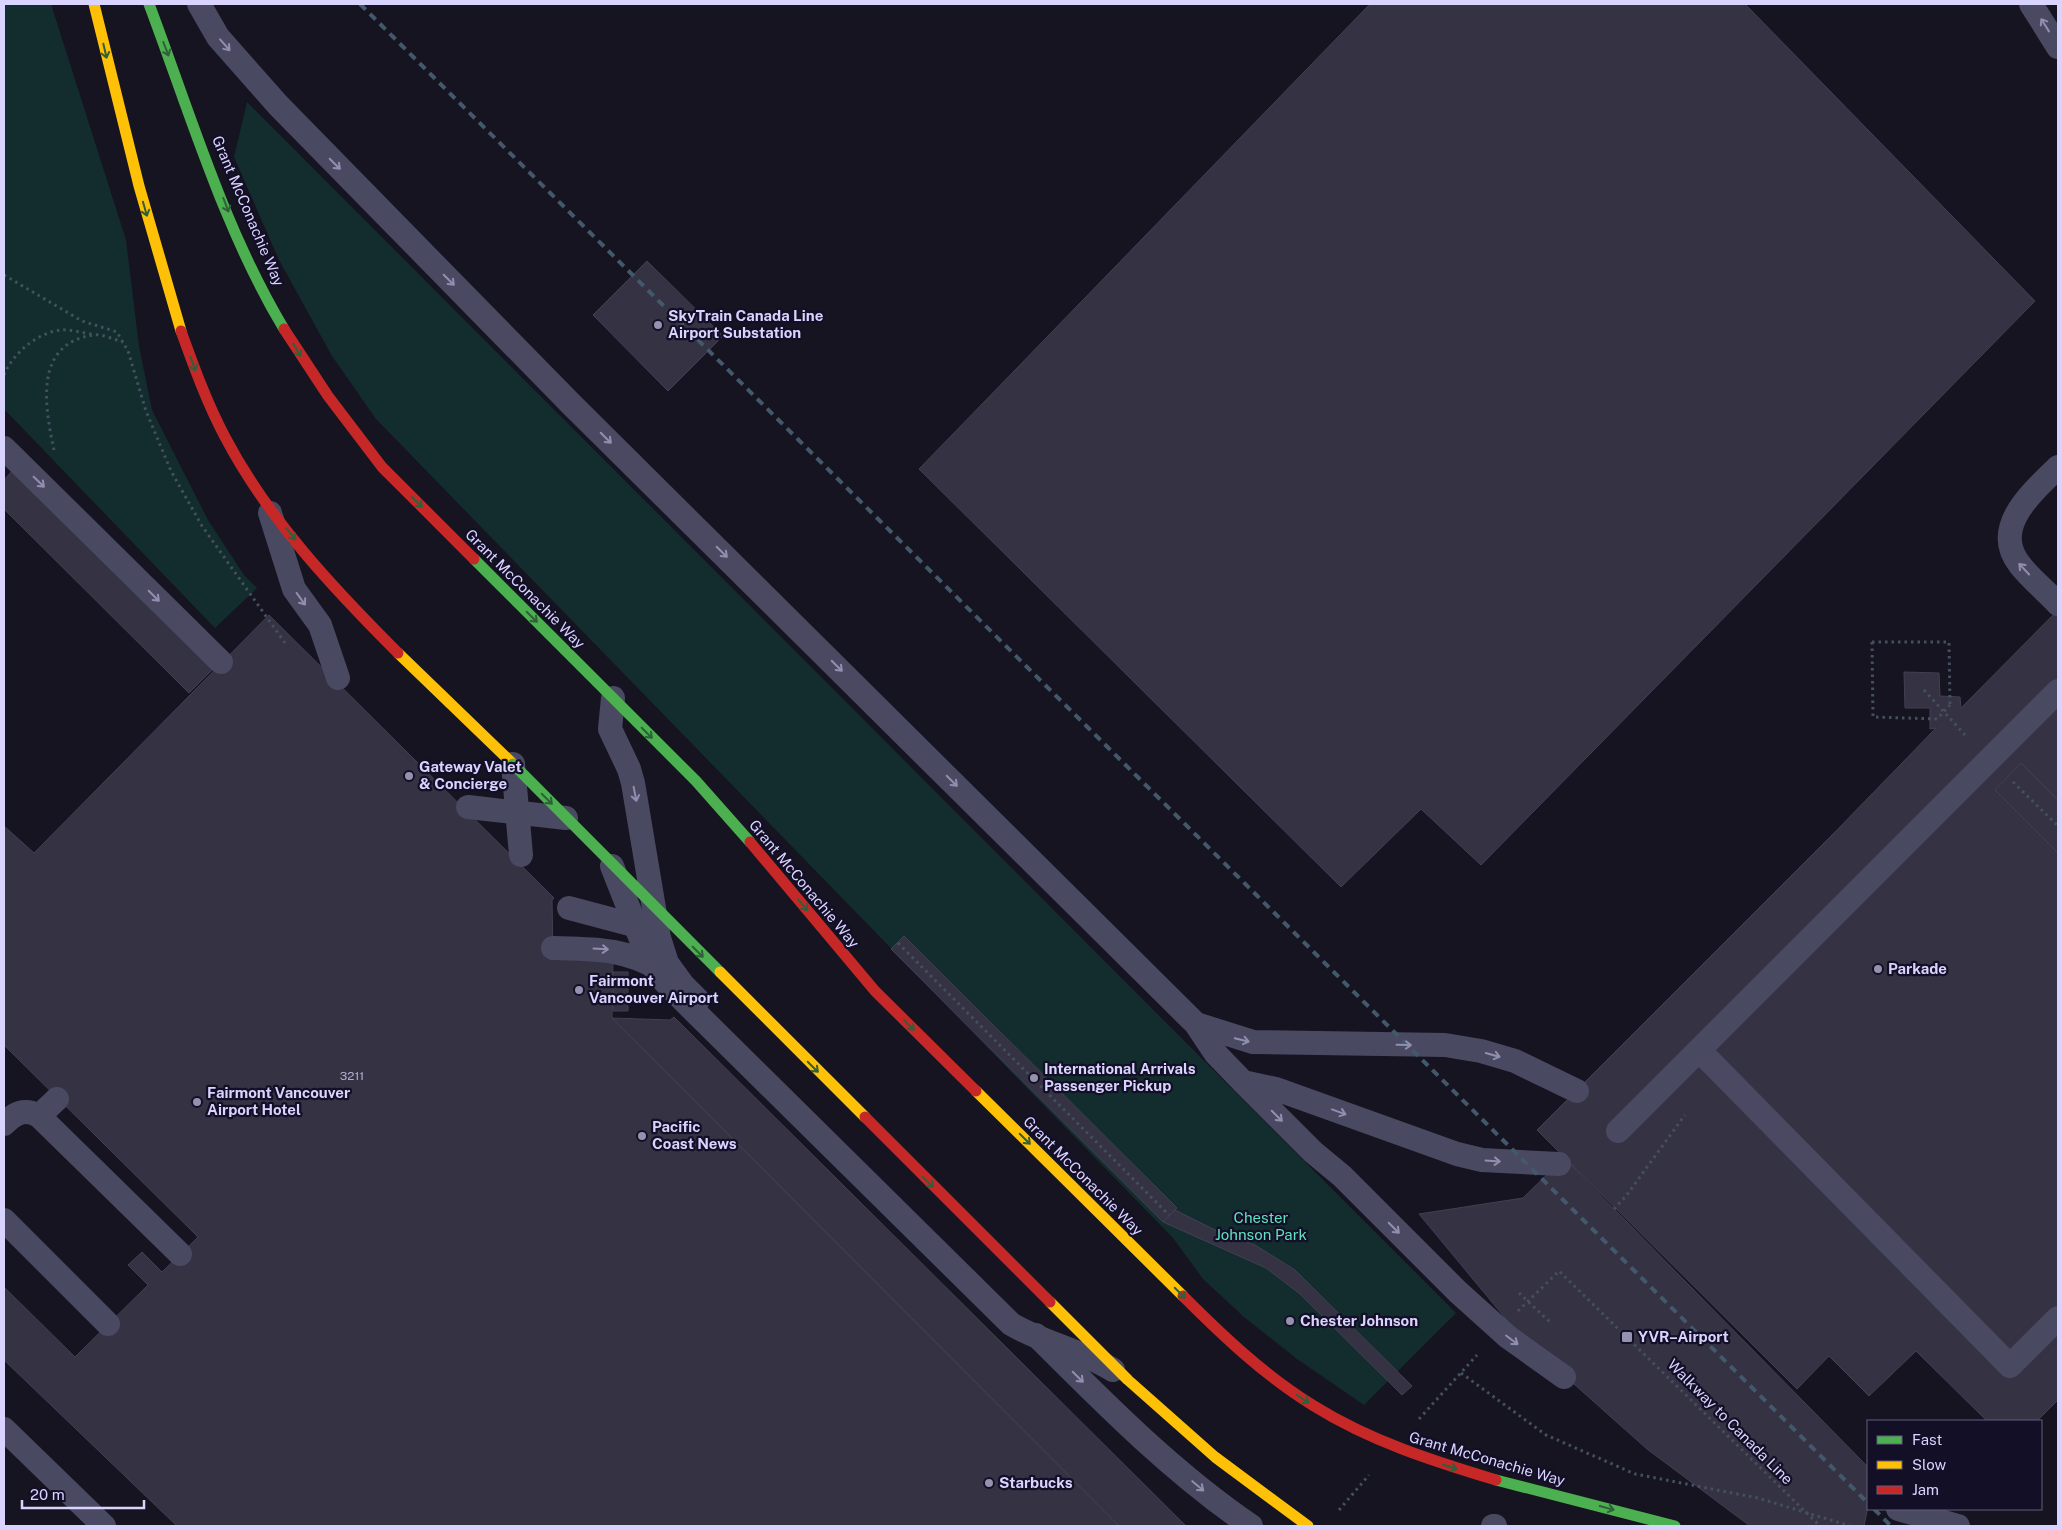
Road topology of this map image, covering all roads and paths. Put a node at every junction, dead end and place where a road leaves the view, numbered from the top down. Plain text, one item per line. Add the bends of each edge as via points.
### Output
1 (94, 4) edge
2 (149, 4) edge
3 (199, 4) edge
4 (2031, 4) edge
5 (2058, 47) edge
6 (4, 274) edge
7 (94, 334) junction
8 (124, 342) junction
9 (4, 374) edge
10 (4, 448) edge
11 (2058, 467) edge
12 (49, 491) junction
13 (267, 504) junction
14 (2058, 604) edge
15 (1872, 642) joint
16 (285, 643) dead end
17 (221, 662) dead end
18 (338, 678) dead end
19 (2058, 691) edge
20 (613, 698) junction
21 (512, 764) junction
22 (2015, 784) dead end
23 (2009, 790) dead end
24 (468, 807) dead end
25 (516, 812) junction
26 (566, 818) junction
27 (521, 855) dead end
28 (608, 861) junction
29 (569, 908) dead end
30 (684, 939) junction
31 (898, 943) dead end
32 (552, 948) dead end
33 (683, 985) junction
34 (1196, 1024) junction
35 (1699, 1050) junction
36 (1724, 1076) junction
37 (1242, 1082) junction
38 (1577, 1091) dead end
39 (57, 1099) dead end
40 (40, 1116) junction
41 (4, 1124) edge
42 (1618, 1131) dead end
43 (1559, 1164) dead end
44 (1614, 1209) dead end
45 (1169, 1215) dead end
46 (4, 1220) edge
47 (180, 1254) dead end
48 (1518, 1311) dead end
49 (2058, 1318) edge
50 (108, 1324) dead end
51 (1480, 1353) dead end
52 (1461, 1373) junction
53 (1564, 1377) dead end
54 (1128, 1380) junction
55 (1415, 1424) dead end
56 (4, 1429) edge
57 (1376, 1467) dead end
58 (1902, 1510) edge
59 (1337, 1512) dead end
60 (104, 1526) edge
61 (1252, 1526) edge
62 (1308, 1526) edge
63 (1676, 1526) edge
64 (1820, 1526) edge
65 (1850, 1526) edge
66 (1958, 1526) edge

1 -> 13 main road via 126,140 176,317 215,415 239,462
2 -> 20 main road, Grant McConachie Way via 252,269 306,366 382,468
3 -> 34 lane via 218,37 278,106 572,404
5 -> 4 lane
6 - 8 path via 82,321 117,332
7 - 8 path
7 - 9 path via 60,330 32,341 8,365
7 - 12 path via 63,348 52,364 45,386 46,413 60,478
8 - 16 path via 146,412 172,472 208,533
10 -> 12 lane
14 -> 11 lane via 2020,564 2012,550 2010,533 2022,504
12 -> 17 lane
13 -> 18 lane via 294,589 320,625
13 -> 21 main road via 330,582
15 - 15 path, bridge via 1873,717 1937,719 1950,705 1949,642
19 - 35 lane
20 -> 33 lane via 610,729 633,783 659,938 667,964
20 -> 63 main road, Grant McConachie Way via 696,781 875,990 1251,1360 1327,1414 1418,1456
21 - 25 lane
21 -> 26 main road, bridge
22 - 23 path
24 - 25 lane
25 - 26 lane
25 - 27 lane
26 - 28 main road, bridge
28 - 30 main road, bridge
28 - 54 lane, bridge via 615,871 650,962 690,1008 1011,1324 1032,1336 1103,1364
29 - 30 lane
30 -> 54 main road, bridge
31 - 45 path
32 -> 33 lane via 608,949 636,957
33 -> 61 lane via 1097,1396 1164,1458 1222,1506
34 - 37 lane via 1216,1054
34 -> 38 lane via 1253,1042 1445,1045 1481,1051 1515,1061
35 - 36 lane
35 - 42 lane
36 - 44 path via 1685,1114
36 - 49 lane via 2010,1366
37 -> 43 lane via 1276,1089 1482,1160
37 -> 53 lane via 1458,1292 1508,1337
39 - 40 lane
40 - 41 lane via 24,1111
40 - 47 lane
46 - 50 lane
48 - 64 path, Walkway to Canada Line, bridge via 1559,1271
51 - 52 path
52 - 55 path
52 - 65 path via 1546,1435 1635,1474 1758,1498
54 - 62 main road, bridge via 1214,1457
56 - 60 lane
57 - 59 path
58 - 66 lane

